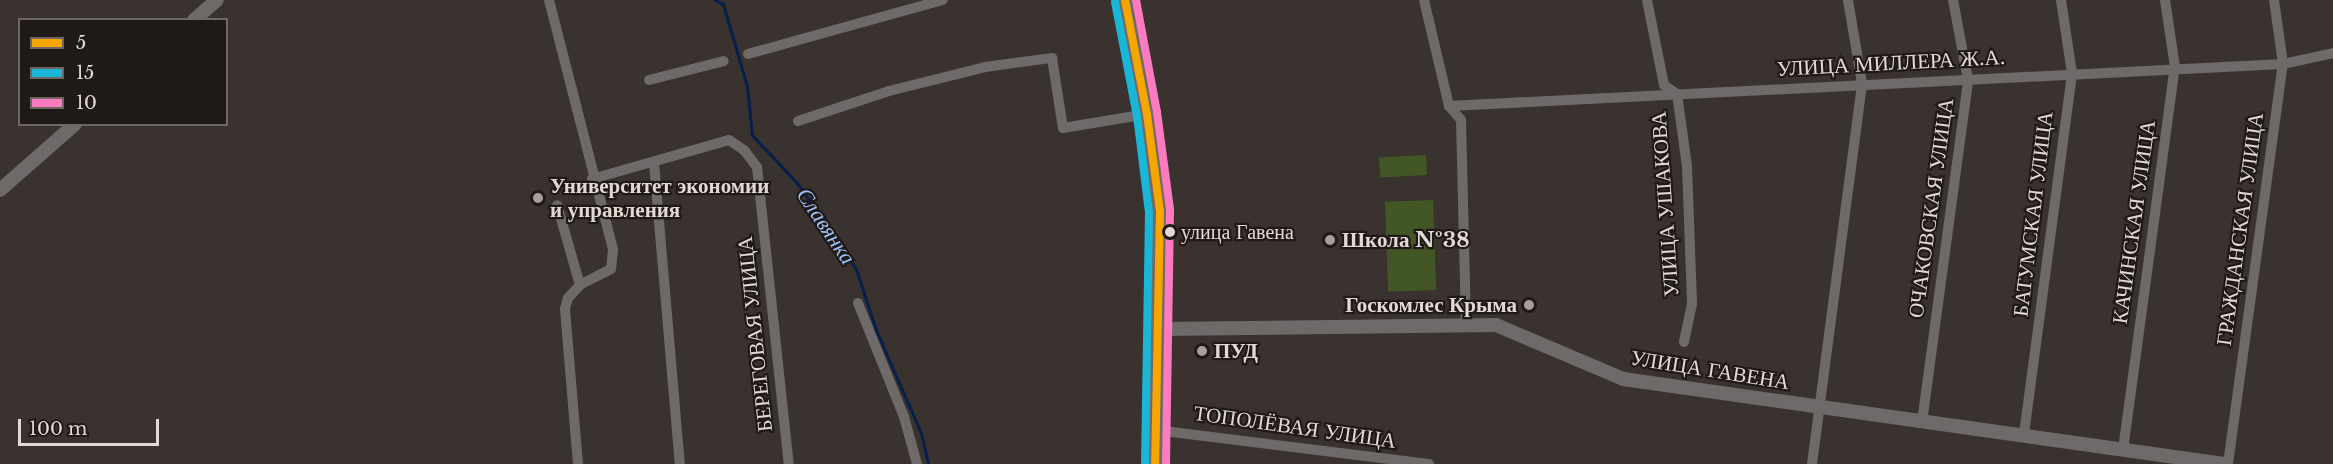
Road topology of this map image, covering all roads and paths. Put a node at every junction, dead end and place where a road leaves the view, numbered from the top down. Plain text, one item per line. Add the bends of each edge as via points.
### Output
1 (217, 0) edge
2 (549, 0) edge
3 (943, 0) edge
4 (1125, 0) edge
5 (1424, 0) edge
6 (1647, 0) edge
7 (1848, 0) edge
8 (1953, 0) edge
9 (2061, 0) edge
10 (2165, 0) edge
11 (2274, 0) edge
12 (196, 18) edge
13 (2333, 53) edge
14 (748, 54) dead end
15 (724, 61) dead end
16 (2283, 64) junction
17 (2175, 68) junction
18 (2072, 73) junction
19 (649, 80) dead end
20 (1968, 80) junction
21 (1862, 83) junction
22 (1677, 94) junction
23 (1449, 106) junction
24 (1147, 114) junction
25 (798, 121) dead end
26 (73, 126) edge
27 (654, 163) junction
28 (592, 179) junction
29 (0, 190) edge
30 (557, 205) dead end
31 (580, 285) junction
32 (858, 303) dead end
33 (1466, 325) junction
34 (1161, 329) junction
35 (1684, 342) dead end
36 (1821, 408) junction
37 (1922, 422) junction
38 (1156, 430) junction
39 (2024, 434) junction
40 (2123, 450) junction
41 (578, 464) edge
42 (680, 464) edge
43 (789, 464) edge
44 (917, 464) edge
45 (1155, 464) edge
46 (1429, 464) edge
47 (1812, 464) edge
48 (2226, 464) edge

1 - 12 street
2 - 28 street
3 - 14 street
4 - 24 main road
5 - 23 street
6 - 22 street, УЛИЦА УШАКОВА via 1664,85
7 - 21 street
8 - 20 street, ОЧАКОВСКАЯ УЛИЦА
9 - 18 street, БАТУМСКАЯ УЛИЦА
10 - 17 street, КАЧИНСКАЯ УЛИЦА
11 - 16 street, ГРАЖДАНСКАЯ УЛИЦА
13 - 16 street, УЛИЦА МИЛЛЕРА Ж.А.
15 - 19 street
16 - 17 street, УЛИЦА МИЛЛЕРА Ж.А.
16 - 48 street, ГРАЖДАНСКАЯ УЛИЦА
17 - 18 street, УЛИЦА МИЛЛЕРА Ж.А.
17 - 40 street, КАЧИНСКАЯ УЛИЦА
18 - 20 street, УЛИЦА МИЛЛЕРА Ж.А.
18 - 39 street, БАТУМСКАЯ УЛИЦА
20 - 21 street, УЛИЦА МИЛЛЕРА Ж.А.
20 - 37 street, ОЧАКОВСКАЯ УЛИЦА
21 - 22 street, УЛИЦА МИЛЛЕРА Ж.А.
21 - 36 street
22 - 23 street, УЛИЦА МИЛЛЕРА Ж.А.
22 - 35 street, УЛИЦА УШАКОВА via 1687,166 1692,304
23 - 33 street via 1461,120
24 - 25 street via 1064,128 1052,58 984,67 889,91
24 - 34 main road via 1160,211
26 - 29 street
27 - 28 street
27 - 42 street
27 - 43 street, БЕРЕГОВАЯ УЛИЦА via 729,140 744,150 757,167
28 - 31 street via 614,261 611,269
30 - 31 street
31 - 41 street via 568,298 565,309
32 - 44 street via 904,417
33 - 34 street, УЛИЦА ГАВЕНА
33 - 36 street, УЛИЦА ГАВЕНА via 1496,325 1623,379
34 - 38 main road
36 - 37 street, УЛИЦА ГАВЕНА
36 - 47 street
37 - 39 street, УЛИЦА ГАВЕНА
38 - 45 main road
38 - 46 street, ТОПОЛЁВАЯ УЛИЦА
39 - 40 street, УЛИЦА ГАВЕНА
40 - 48 street, УЛИЦА ГАВЕНА

